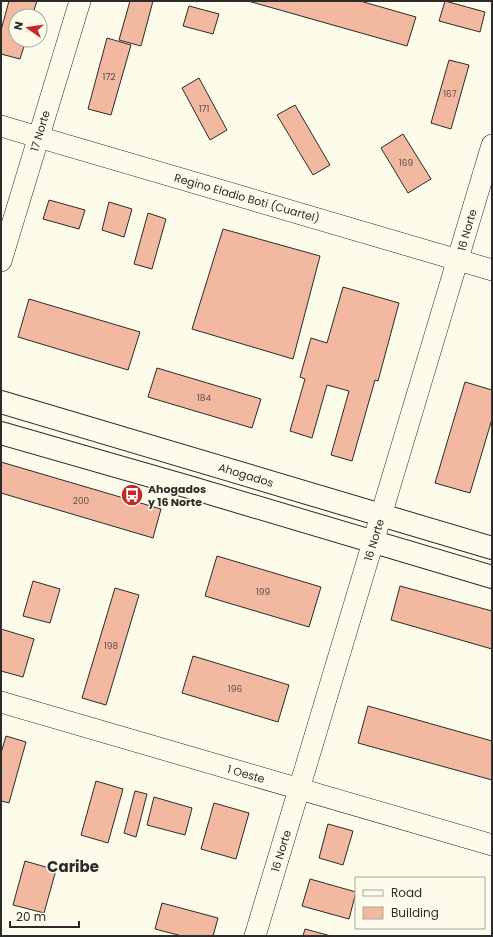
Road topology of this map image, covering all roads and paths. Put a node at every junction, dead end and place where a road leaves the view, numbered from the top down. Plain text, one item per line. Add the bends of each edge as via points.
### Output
1 (80, 1) edge
2 (1, 126) edge
3 (38, 137) junction
4 (492, 145) edge
5 (458, 260) junction
6 (1, 261) edge
7 (492, 270) edge
8 (1, 402) edge
9 (1, 433) edge
10 (382, 515) junction
11 (374, 542) junction
12 (492, 548) edge
13 (492, 577) edge
14 (1, 702) edge
15 (299, 789) junction
16 (492, 845) edge
17 (255, 936) edge

1 - 3 street, 17 Norte
2 - 3 street, Regino Eladio Boti (Cuartel)
3 - 5 street, Regino Eladio Boti (Cuartel)
3 - 6 street, 17 Norte
4 - 5 street, 16 Norte
5 - 7 street, Regino Eladio Boti (Cuartel)
5 - 10 street, 16 Norte
8 - 10 main road, Ahogados
9 - 11 main road
10 - 11 street, 16 Norte
10 - 12 main road, Ahogados
11 - 13 main road
11 - 15 street, 16 Norte
14 - 15 street, 1 Oeste
15 - 16 street, 1 Oeste
15 - 17 street, 16 Norte

